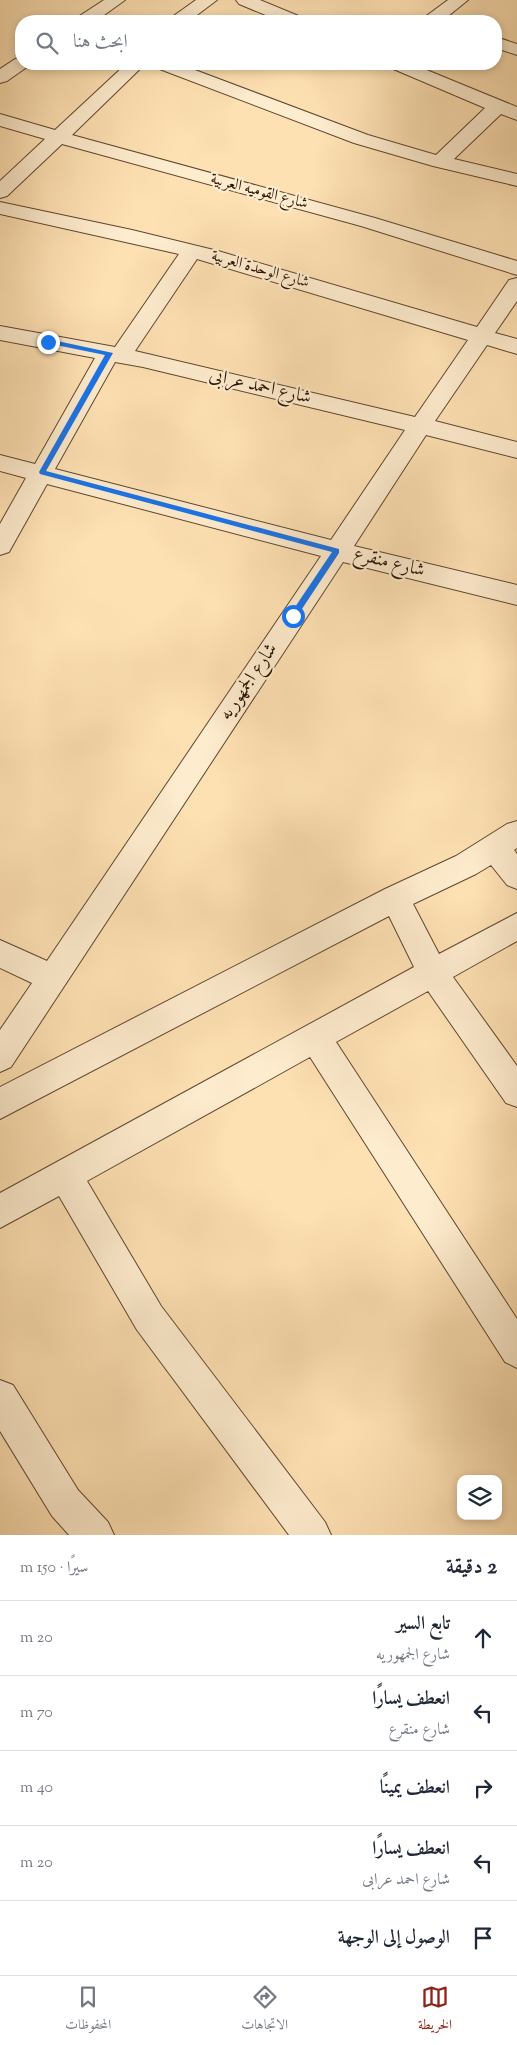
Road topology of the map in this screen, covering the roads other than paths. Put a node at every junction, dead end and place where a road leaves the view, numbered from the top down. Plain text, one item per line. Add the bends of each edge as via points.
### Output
1 (116, 0) edge
2 (208, 0) edge
3 (245, 0) edge
4 (459, 0) edge
5 (93, 15) edge
6 (187, 15) edge
7 (280, 15) edge
8 (442, 15) edge
9 (502, 44) edge
10 (517, 50) edge
11 (15, 67) edge
12 (130, 70) edge
13 (178, 70) edge
14 (411, 70) edge
15 (0, 77) edge
16 (498, 106) junction
17 (517, 114) edge
18 (0, 120) edge
19 (57, 137) junction
20 (440, 162) junction
21 (517, 180) edge
22 (0, 192) edge
23 (0, 208) edge
24 (192, 251) junction
25 (517, 268) edge
26 (517, 285) edge
27 (0, 333) edge
28 (480, 336) junction
29 (517, 347) edge
30 (114, 354) junction
31 (421, 425) junction
32 (517, 450) edge
33 (0, 463) edge
34 (42, 472) junction
35 (0, 546) edge
36 (337, 551) junction
37 (517, 595) edge
38 (505, 840) edge
39 (517, 876) edge
40 (395, 898) junction
41 (517, 926) edge
42 (0, 954) edge
43 (433, 973) junction
44 (52, 978) junction
45 (315, 1037) junction
46 (0, 1057) edge
47 (517, 1092) edge
48 (0, 1104) edge
49 (65, 1175) junction
50 (0, 1211) edge
51 (517, 1350) edge
52 (0, 1398) edge
53 (95, 1535) edge
54 (312, 1535) edge

1 - 5 street
2 - 6 street
3 - 7 street
4 - 8 street
9 - 10 street
11 - 15 street
12 - 19 street
13 - 20 street via 361,139
14 - 16 street
16 - 17 street
16 - 20 street
18 - 19 street, شارع القوميه العربية
19 - 22 street
19 - 25 street, شارع القوميه العربية via 368,222
20 - 21 street
23 - 24 street, شارع الوحدة العربية
24 - 28 street, شارع الوحدة العربية
24 - 30 street
26 - 28 street, شارع الجمهوريه
27 - 30 street, شارع احمد عرابى
28 - 29 street, شارع الوحدة العربية
28 - 31 street, شارع الجمهوريه
30 - 31 street, شارع احمد عرابى
30 - 34 street
31 - 32 street, شارع احمد عرابى
31 - 36 street, شارع الجمهوريه
33 - 34 street, شارع منقرع
34 - 35 street
34 - 36 street, شارع منقرع
36 - 37 street, شارع منقرع
36 - 44 street, شارع الجمهوريه
38 - 39 street
38 - 40 street via 466,865
40 - 43 street
40 - 48 street
41 - 43 street
42 - 44 street
43 - 45 street
43 - 47 street
44 - 46 street, شارع الجمهوريه
45 - 49 street
45 - 51 street
49 - 50 street
49 - 54 street via 149,1318
52 - 53 street via 65,1503

